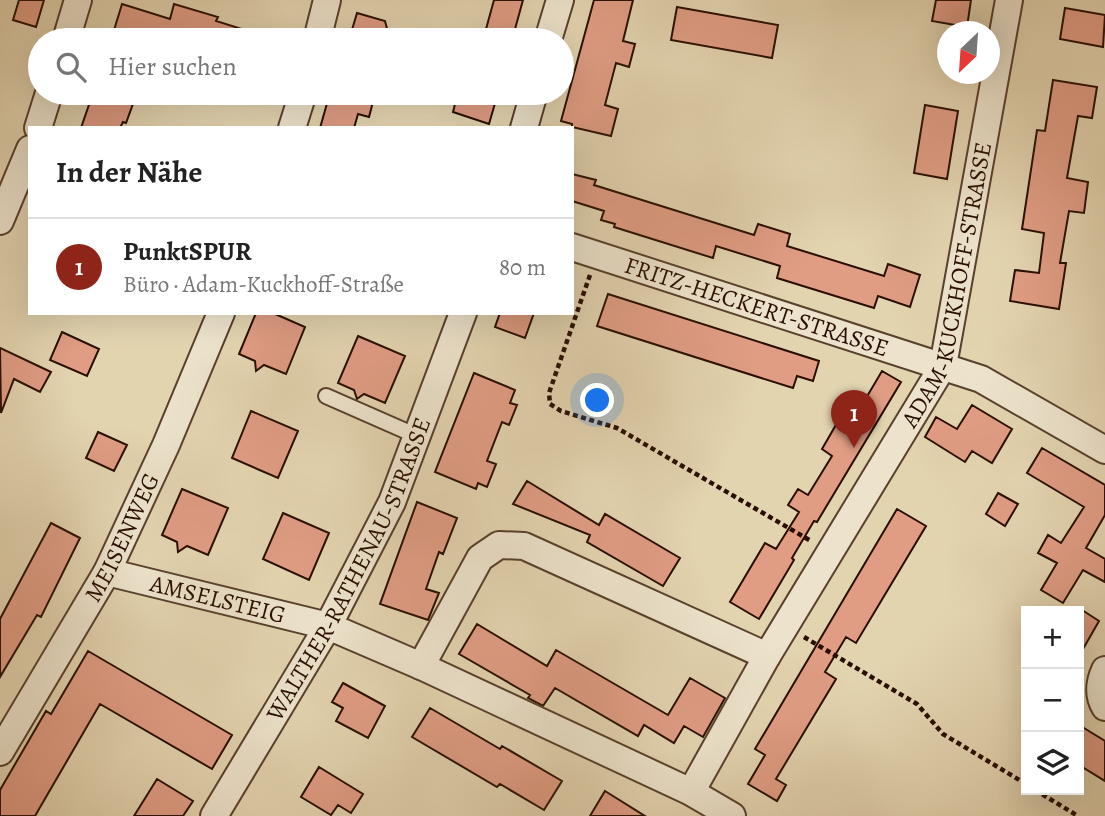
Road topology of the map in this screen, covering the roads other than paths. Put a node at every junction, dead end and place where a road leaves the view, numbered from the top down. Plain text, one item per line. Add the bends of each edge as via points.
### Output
1 (78, 0) edge
2 (327, 0) edge
3 (559, 0) edge
4 (1009, 0) edge
5 (70, 28) edge
6 (320, 28) edge
7 (551, 28) edge
8 (45, 105) edge
9 (299, 105) edge
10 (531, 105) edge
11 (39, 126) edge
12 (293, 126) edge
13 (525, 126) edge
14 (28, 154) edge
15 (0, 221) edge
16 (584, 251) edge
17 (221, 315) edge
18 (462, 315) edge
19 (943, 366) junction
20 (326, 396) dead end
21 (417, 436) junction
22 (1105, 450) edge
23 (107, 572) junction
24 (328, 626) junction
25 (767, 656) junction
26 (421, 666) junction
27 (1105, 670) edge
28 (1105, 707) edge
29 (0, 751) edge
30 (691, 792) junction
31 (214, 816) edge
32 (732, 816) edge

1 - 5 street
2 - 6 street
3 - 7 street
4 - 19 street, ADAM-KUCKHOFF-STRASSE
8 - 11 street
9 - 12 street
10 - 13 street
14 - 15 street
16 - 19 street, FRITZ-HECKERT-STRASSE
17 - 23 street, MEISENWEG
18 - 21 street, WALTHER-RATHENAU-STRASSE
19 - 22 street, FRITZ-HECKERT-STRASSE via 981,379
19 - 25 street, ADAM-KUCKHOFF-STRASSE
20 - 21 lane
21 - 24 street, WALTHER-RATHENAU-STRASSE via 392,502
23 - 24 street, AMSELSTEIG
23 - 29 street, MEISENWEG
24 - 26 street, AMSELSTEIG
24 - 31 street, WALTHER-RATHENAU-STRASSE
25 - 26 street via 524,546 499,545 480,558
25 - 30 street, ADAM-KUCKHOFF-STRASSE
26 - 30 street, AMSELSTEIG
27 - 28 street via 1100,694
30 - 32 street, AMSELSTEIG

